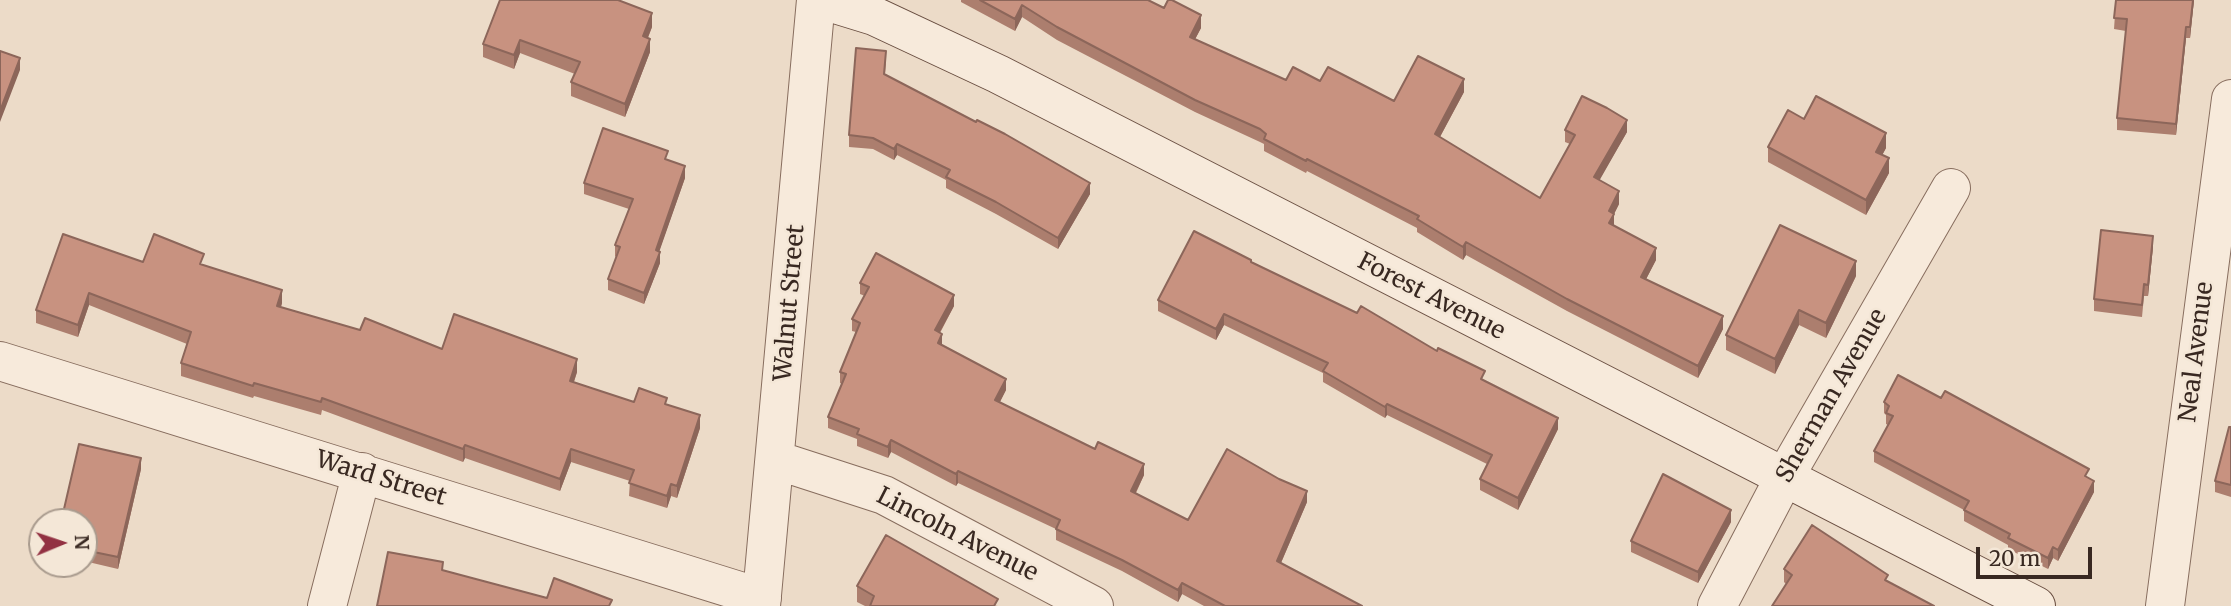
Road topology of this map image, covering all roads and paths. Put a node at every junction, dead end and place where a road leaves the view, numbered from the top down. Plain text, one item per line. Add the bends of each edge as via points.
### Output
1 (816, 0) edge
2 (822, 0) edge
3 (2231, 102) edge
4 (1951, 188) dead end
5 (0, 361) edge
6 (776, 460) junction
7 (362, 472) junction
8 (1784, 478) junction
9 (762, 602) edge
10 (327, 606) edge
11 (1094, 606) edge
12 (1717, 606) edge
13 (2036, 606) edge
14 (2165, 606) edge

1 - 6 street, Walnut Street
2 - 8 street, Forest Avenue via 874,16 998,74
3 - 14 street, Neal Avenue
4 - 8 street, Sherman Avenue
5 - 7 street, Ward Street
6 - 9 street, Walnut Street
6 - 11 street, Lincoln Avenue via 884,495
7 - 9 street, Ward Street
7 - 10 street
8 - 12 street, Sherman Avenue
8 - 13 street, Forest Avenue

